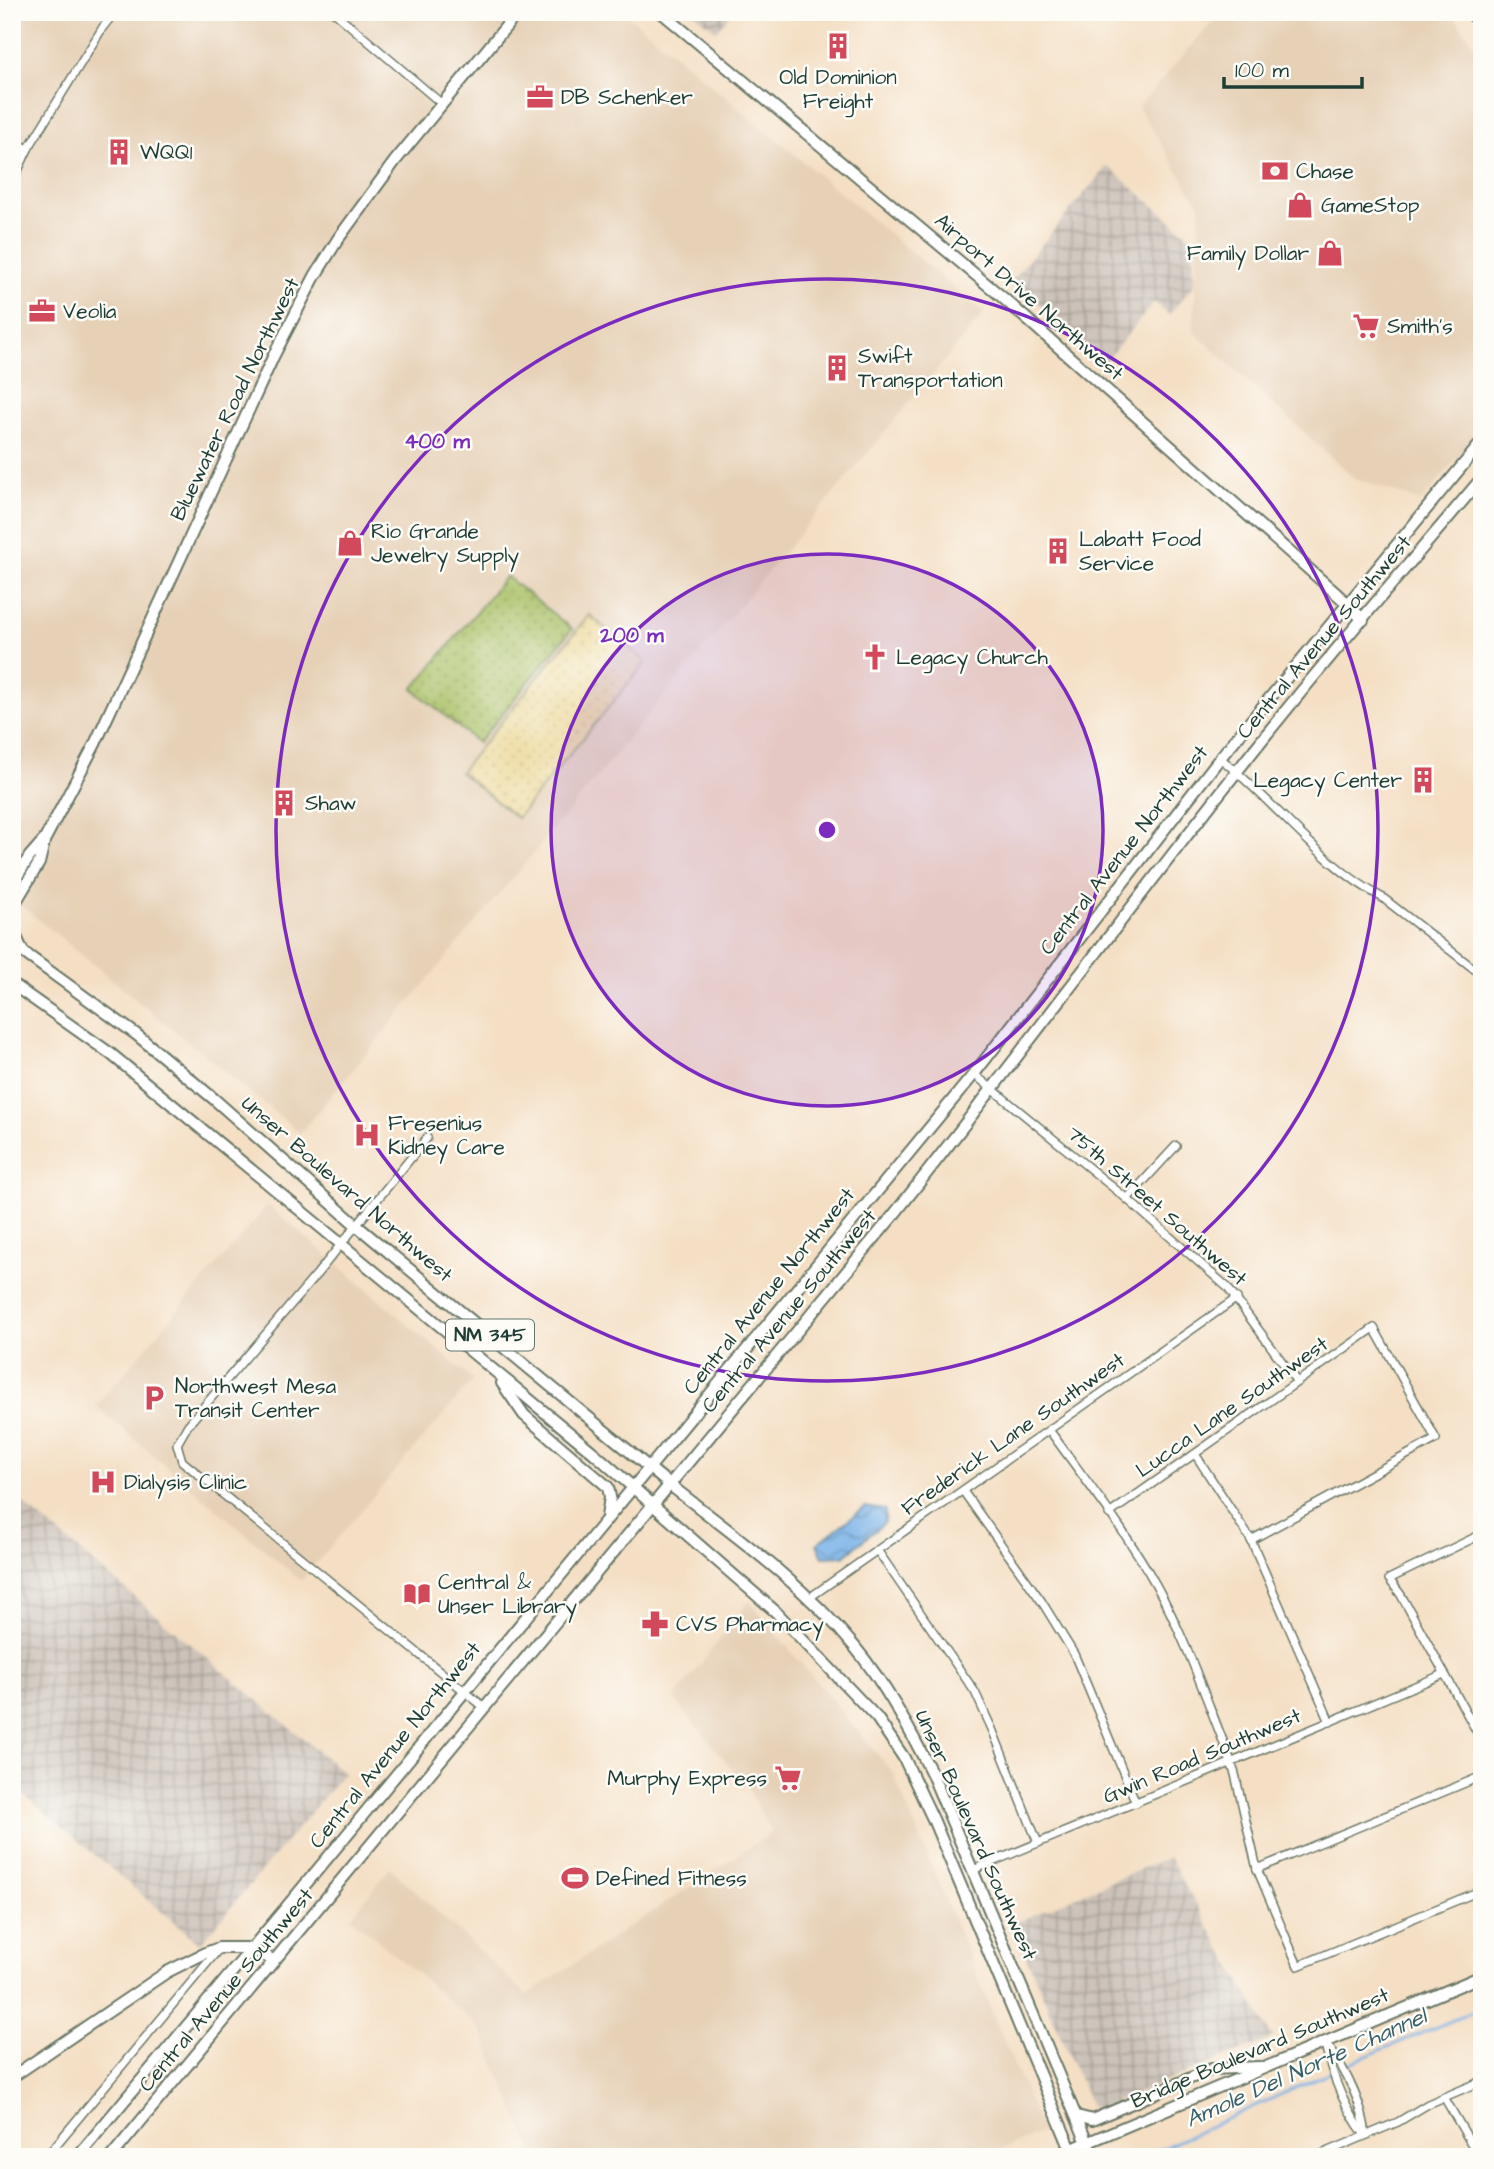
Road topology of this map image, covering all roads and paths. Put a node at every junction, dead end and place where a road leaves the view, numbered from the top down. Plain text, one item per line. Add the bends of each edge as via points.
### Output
1 (115, 12) edge
2 (334, 12) edge
3 (518, 12) edge
4 (661, 12) edge
5 (1472, 12) edge
6 (1482, 27) edge
7 (442, 104) junction
8 (12, 141) edge
9 (28, 149) junction
10 (12, 183) edge
11 (1482, 442) edge
12 (1482, 478) edge
13 (1348, 604) junction
14 (1363, 620) junction
15 (1290, 674) junction
16 (1305, 690) junction
17 (1220, 758) junction
18 (1237, 772) junction
19 (45, 839) junction
20 (12, 884) edge
21 (12, 908) edge
22 (12, 928) edge
23 (18, 950) edge
24 (1482, 975) edge
25 (12, 984) edge
26 (974, 1074) junction
27 (993, 1089) junction
28 (428, 1138) dead end
29 (1176, 1146) dead end
30 (1127, 1199) junction
31 (356, 1225) junction
32 (340, 1245) junction
33 (1237, 1298) junction
34 (495, 1372) junction
35 (1297, 1382) junction
36 (1050, 1431) junction
37 (1195, 1454) junction
38 (650, 1467) junction
39 (670, 1485) junction
40 (634, 1487) junction
41 (963, 1491) junction
42 (653, 1505) junction
43 (1110, 1514) junction
44 (607, 1520) junction
45 (1482, 1534) edge
46 (1251, 1540) junction
47 (877, 1550) junction
48 (809, 1598) junction
49 (1444, 1674) junction
50 (466, 1690) junction
51 (484, 1707) junction
52 (1330, 1722) junction
53 (1482, 1741) edge
54 (1232, 1763) junction
55 (1482, 1776) edge
56 (1136, 1803) junction
57 (1038, 1843) junction
58 (1257, 1869) junction
59 (973, 1870) junction
60 (1482, 1890) edge
61 (219, 1948) junction
62 (250, 1948) junction
63 (273, 1960) junction
64 (1482, 1976) edge
65 (1325, 2041) junction
66 (1265, 2067) junction
67 (12, 2077) edge
68 (1482, 2081) edge
69 (1444, 2097) junction
70 (1077, 2116) junction
71 (1366, 2136) junction
72 (1087, 2142) junction
73 (1072, 2153) edge
74 (46, 2157) edge
75 (77, 2157) edge
76 (111, 2157) edge
77 (1053, 2157) edge
78 (1093, 2157) edge
79 (1315, 2157) edge
80 (1479, 2157) edge

1 - 9 street
2 - 7 street
3 - 7 main road, Bluewater Road Northwest
4 - 13 main road, Airport Drive Northwest via 1002,297
5 - 6 main road
7 - 19 main road, Bluewater Road Northwest via 338,239 294,313 95,744
8 - 9 street
9 - 10 street
11 - 13 main road, Central Avenue Northwest
12 - 14 main road, Central Avenue Southwest
13 - 14 main road, Airport Drive Northwest
13 - 15 main road, Central Avenue Northwest
14 - 16 main road, Central Avenue Southwest
15 - 16 main road
15 - 17 main road, Central Avenue Northwest
16 - 18 main road, Central Avenue Southwest
17 - 18 street
17 - 26 main road, Central Avenue Northwest
18 - 24 street via 1284,820 1348,874
18 - 27 main road, Central Avenue Southwest
19 - 20 main road, Bluewater Road Northwest
19 - 21 main road, Bluewater Road Northwest via 39,863
22 - 23 main road
23 - 31 main road, Unser Boulevard Northwest / NM 345 via 137,1035
25 - 32 main road, Unser Boulevard Northwest / NM 345 via 111,1054
26 - 27 street, 75th Street Southwest
26 - 38 main road, Central Avenue Northwest
27 - 30 street, 75th Street Southwest
27 - 39 main road, Central Avenue Southwest
28 - 31 street
29 - 30 street
30 - 33 street, 75th Street Southwest
31 - 32 street
31 - 38 main road, Unser Boulevard Northwest / NM 345
32 - 34 main road, Unser Boulevard Northwest / NM 345
32 - 50 street via 188,1425 177,1444 178,1452 182,1461
33 - 35 street, 75th Street Southwest
33 - 36 street, Frederick Lane Southwest
34 - 40 main road, Unser Boulevard Northwest / NM 345
34 - 44 main road via 524,1415 608,1487
35 - 37 street, Lucca Lane Southwest
35 - 46 street, Lucca Lane Southwest via 1374,1328 1436,1439
36 - 41 street, Frederick Lane Southwest
36 - 43 street
37 - 43 street, Lucca Lane Southwest
37 - 46 street
38 - 39 main road, NM 345
38 - 40 main road, Central Avenue Northwest
39 - 42 main road, Central Avenue Southwest
39 - 48 main road, Unser Boulevard Southwest
40 - 42 main road, NM 345
40 - 44 main road, Central Avenue Northwest
41 - 47 street, Frederick Lane Southwest
41 - 56 street via 1068,1643
42 - 51 main road, Central Avenue Southwest
42 - 73 main road, Unser Boulevard Southwest via 776,1612 858,1697 900,1750
43 - 54 street via 1168,1607
44 - 50 main road, Central Avenue Northwest
45 - 49 street via 1389,1579
46 - 52 street
47 - 48 street, Frederick Lane Southwest
47 - 57 street via 975,1692
48 - 59 main road, Unser Boulevard Southwest via 855,1647 900,1712
49 - 52 street, Gwin Road Southwest
49 - 53 street
50 - 51 street
50 - 62 main road, Central Avenue Northwest
51 - 63 main road, Central Avenue Southwest
52 - 54 street, Gwin Road Southwest
54 - 56 street, Gwin Road Southwest
54 - 58 street
55 - 58 street
56 - 57 street, Gwin Road Southwest
57 - 59 street, Gwin Road Southwest
58 - 60 street via 1298,1966
59 - 70 main road, Unser Boulevard Southwest
61 - 62 main road
61 - 67 main road via 167,1972
61 - 74 street
62 - 63 main road
62 - 75 main road, Central Avenue Northwest
63 - 76 main road, Central Avenue Southwest
64 - 65 main road, Bridge Boulevard Southwest
65 - 66 main road, Bridge Boulevard Southwest
65 - 71 street via 1352,2089
65 - 71 street via 1341,2093
66 - 70 main road via 1212,2069 1092,2120
66 - 72 main road, Bridge Boulevard Southwest
68 - 69 street
69 - 71 street
69 - 80 street
70 - 72 main road, Unser Boulevard Southwest
71 - 79 street
72 - 73 main road, Bridge Boulevard Southwest
72 - 78 main road, Unser Boulevard Southwest
73 - 77 main road, Bridge Boulevard Southwest

